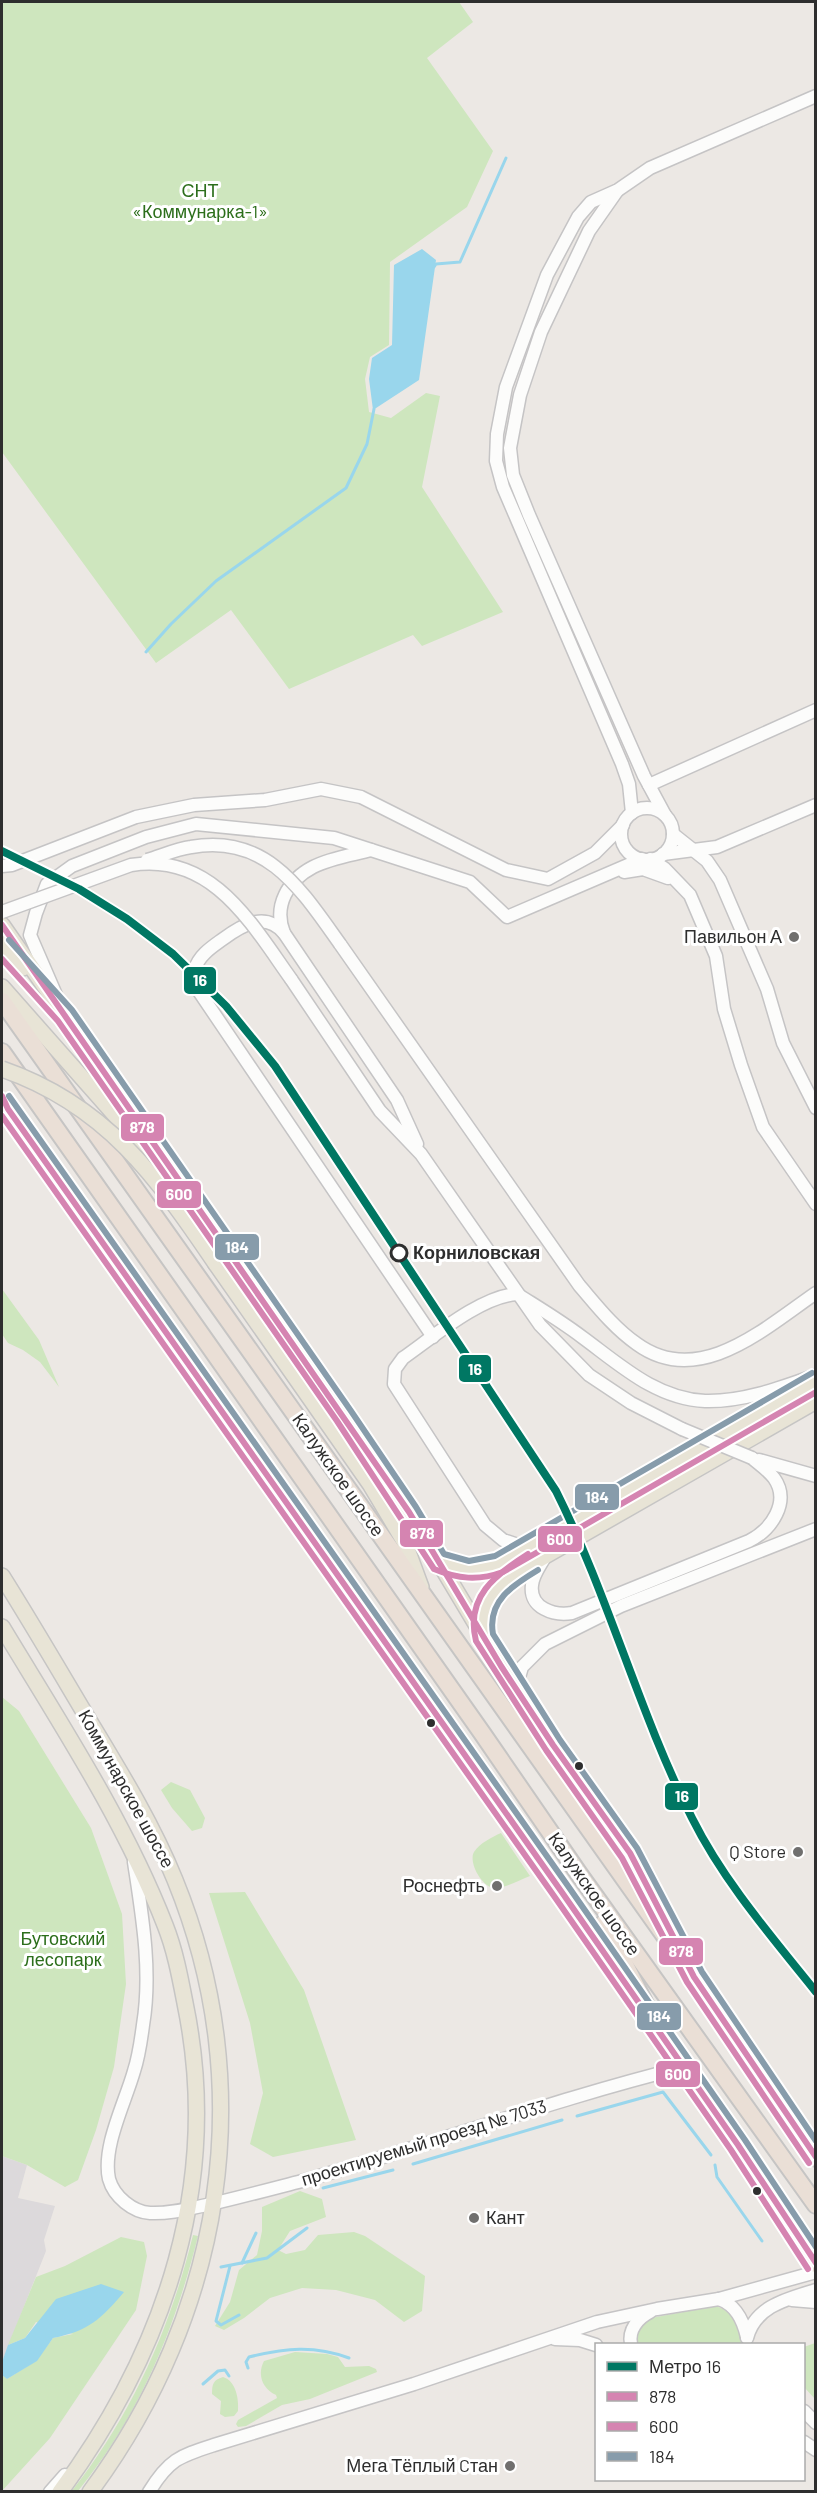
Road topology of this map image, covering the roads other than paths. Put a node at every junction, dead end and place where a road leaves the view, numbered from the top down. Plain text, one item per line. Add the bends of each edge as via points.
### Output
1 (816, 96) edge
2 (618, 190) junction
3 (816, 710) edge
4 (649, 785) junction
5 (816, 805) edge
6 (632, 813) junction
7 (665, 815) junction
8 (623, 825) junction
9 (673, 834) junction
10 (372, 850) junction
11 (696, 852) junction
12 (663, 854) junction
13 (646, 859) junction
14 (131, 865) junction
15 (2, 866) edge
16 (605, 876) junction
17 (690, 895) junction
18 (2, 912) edge
19 (2, 925) edge
20 (284, 933) junction
21 (2, 946) edge
22 (2, 987) edge
23 (2, 1001) edge
24 (65, 1016) junction
25 (2, 1052) edge
26 (2, 1069) edge
27 (4, 1102) edge
28 (816, 1108) edge
29 (421, 1154) junction
30 (816, 1204) edge
31 (206, 1216) junction
32 (816, 1293) edge
33 (517, 1294) junction
34 (433, 1337) junction
35 (816, 1375) edge
36 (816, 1381) edge
37 (816, 1401) edge
38 (752, 1458) junction
39 (816, 1476) edge
40 (816, 1529) edge
41 (527, 1548) junction
42 (547, 1555) junction
43 (438, 1561) junction
44 (2, 1576) edge
45 (425, 1598) junction
46 (2, 1627) edge
47 (484, 1637) junction
48 (523, 1700) junction
49 (132, 1851) junction
50 (579, 1874) junction
51 (694, 1977) junction
52 (658, 2030) junction
53 (684, 2067) junction
54 (816, 2158) edge
55 (214, 2203) junction
56 (816, 2205) edge
57 (187, 2209) junction
58 (812, 2271) edge
59 (815, 2294) edge
60 (719, 2299) junction
61 (657, 2309) junction
62 (548, 2339) junction
63 (747, 2341) edge
64 (631, 2343) edge
65 (595, 2344) edge
66 (805, 2412) edge
67 (816, 2423) edge
68 (89, 2451) junction
69 (50, 2492) edge
70 (60, 2492) edge
71 (91, 2492) edge
72 (149, 2492) edge

1 - 2 street via 650,168
2 - 4 street via 589,231 541,332 520,395 510,448 513,475 529,515
2 - 6 street via 591,202 578,217 547,275 506,387 496,461 503,487 622,764
3 - 4 street
4 - 7 street
5 - 11 street via 717,847
6 - 7 street via 646,808
6 - 8 street
7 - 9 street
8 - 13 street via 625,847
8 - 15 street via 595,853 548,879 506,870 361,797 321,789 265,800 194,805 136,817
9 - 11 street
9 - 12 street
10 - 16 street via 470,882 507,917
10 - 20 street via 324,862 296,879 280,908
10 - 24 street via 334,838 196,824 146,837 72,866 47,884 30,935
11 - 12 street
11 - 28 street via 720,880 767,989 783,1043
12 - 13 street
13 - 16 street
13 - 17 street via 664,868
14 - 18 street, bridge
14 - 29 street, bridge via 166,864 218,888 250,922 380,1111
14 - 32 street, bridge via 214,844 263,857 294,883 579,1286 638,1345 678,1360 708,1359
16 - 17 street via 643,869 669,879
17 - 30 street via 716,956 724,1009 763,1127
19 - 24 main road
20 - 29 street via 397,1100
20 - 34 street via 269,922 240,927 199,960 194,970 196,987
21 - 24 main road
22 - 31 main road
23 - 45 highway, Калужское шоссе
24 - 31 main road
25 - 50 highway, Калужское шоссе
26 - 45 main road, bridge via 76,1105 110,1131 171,1198 375,1492 404,1541
27 - 52 main road
29 - 33 street
31 - 43 main road via 409,1512
33 - 34 street via 486,1302
33 - 35 street via 638,1378 682,1398 735,1399
33 - 38 street, bridge via 555,1343 589,1375 631,1403 682,1429
34 - 41 street via 398,1363 394,1375 397,1391 485,1525 503,1540
36 - 41 main road
37 - 42 main road
38 - 39 street
38 - 42 street via 774,1478 780,1500 771,1525 749,1540 563,1615 542,1608 534,1596 534,1577
40 - 48 street via 621,1606 545,1644 526,1660 519,1673
41 - 43 main road via 484,1569 463,1569
42 - 47 main road via 495,1589 483,1616
43 - 47 main road
44 - 55 main road, Коммунарское шоссе via 141,1809 176,1881 190,1922 206,1982 219,2058 222,2105
45 - 51 highway, Калужское шоссе
46 - 49 main road, Коммунарское шоссе via 87,1767
47 - 48 main road
48 - 51 main road via 630,1853
49 - 57 main road, Коммунарское шоссе via 166,1928 189,2020 196,2104 195,2158
49 - 57 street, проектируемый проезд № 7033 via 144,1926 144,2013 135,2069 107,2168 116,2193 127,2204 147,2213
50 - 52 highway
50 - 56 highway, Калужское шоссе
51 - 54 highway, Калужское шоссе
52 - 53 highway
53 - 55 street, проектируемый проезд № 7033 via 395,2155
53 - 58 highway
55 - 57 street, проектируемый проезд № 7033
55 - 71 main road, Коммунарское шоссе via 198,2278 182,2328 145,2408
57 - 68 main road, Коммунарское шоссе via 174,2270 154,2330 123,2395
58 - 60 street
59 - 63 street via 785,2300 763,2311 754,2320
60 - 61 street
60 - 63 street via 740,2316
61 - 62 street via 597,2322
61 - 64 street via 637,2322
62 - 65 street
62 - 72 street via 183,2455 172,2462
66 - 67 street
68 - 69 street
68 - 70 main road, Коммунарское шоссе

